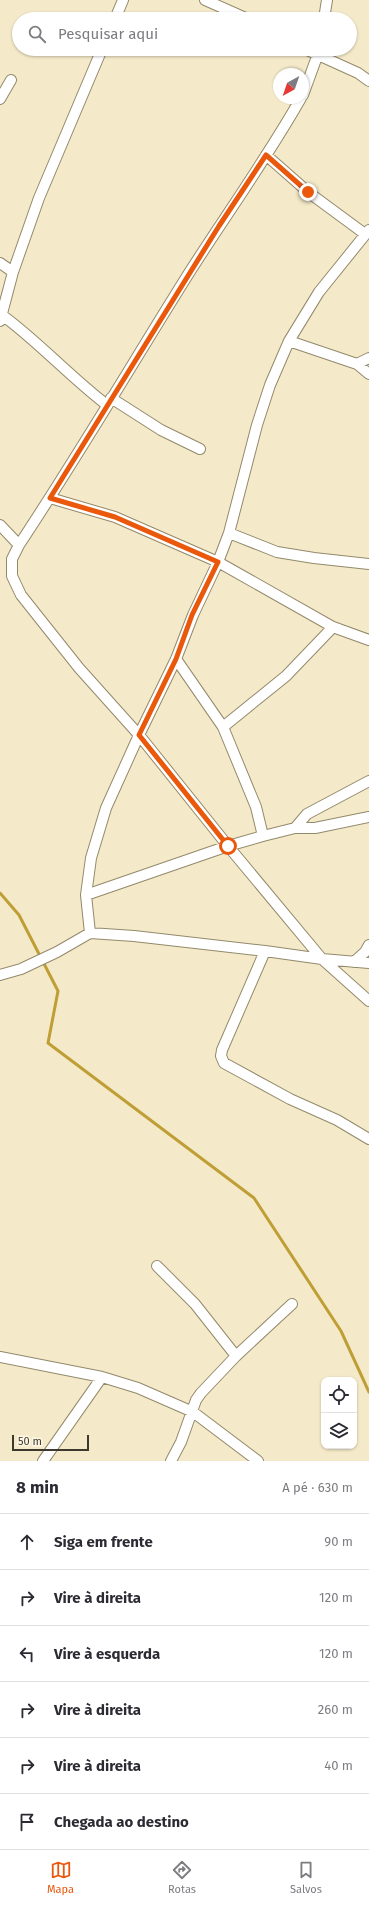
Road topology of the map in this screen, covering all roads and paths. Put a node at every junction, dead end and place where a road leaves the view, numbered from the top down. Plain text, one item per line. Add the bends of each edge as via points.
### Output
1 (123, 0) edge
2 (205, 0) edge
3 (327, 0) edge
4 (117, 12) edge
5 (232, 12) edge
6 (325, 12) edge
7 (99, 56) edge
8 (318, 56) edge
9 (325, 56) edge
10 (309, 79) edge
11 (11, 80) dead end
12 (369, 81) edge
13 (0, 99) edge
14 (297, 104) edge
15 (266, 155) junction
16 (367, 232) edge
17 (0, 263) edge
18 (13, 272) junction
19 (1, 318) edge
20 (289, 341) junction
21 (369, 358) edge
22 (357, 364) junction
23 (369, 374) edge
24 (109, 402) junction
25 (200, 449) dead end
26 (50, 498) junction
27 (0, 525) edge
28 (229, 533) junction
29 (20, 544) junction
30 (218, 562) junction
31 (369, 564) edge
32 (333, 627) junction
33 (369, 640) edge
34 (176, 659) junction
35 (223, 727) junction
36 (139, 735) junction
37 (369, 781) edge
38 (369, 817) edge
39 (295, 828) junction
40 (263, 836) junction
41 (228, 846) junction
42 (86, 895) junction
43 (90, 933) junction
44 (369, 945) edge
45 (265, 950) junction
46 (322, 960) junction
47 (354, 962) junction
48 (369, 963) edge
49 (0, 975) edge
50 (369, 1001) edge
51 (369, 1139) edge
52 (156, 1266) dead end
53 (292, 1304) dead end
54 (236, 1356) junction
55 (0, 1357) edge
56 (102, 1377) junction
57 (193, 1412) junction
58 (43, 1461) edge
59 (171, 1461) edge
60 (258, 1461) edge

1 - 4 street
2 - 5 street
3 - 6 street
7 - 18 street via 39,198
8 - 10 street
9 - 12 street
11 - 13 street
14 - 15 street
15 - 16 street via 308,192
15 - 24 street
16 - 20 street via 319,292
17 - 18 street
18 - 19 street
19 - 24 street via 26,332 83,387
20 - 22 street
20 - 28 street via 270,385 257,425
21 - 22 street
22 - 23 street
24 - 25 street
24 - 26 street
26 - 29 street
26 - 30 street via 115,517
27 - 29 street
28 - 30 street
28 - 31 street via 277,552
29 - 36 street via 12,559 12,576 21,595 79,668
30 - 32 street
30 - 34 street via 192,615
32 - 33 street
32 - 35 street via 282,680
34 - 35 street
34 - 36 street
35 - 40 street via 256,807
36 - 41 street
36 - 42 street via 106,808 92,858
37 - 39 street via 307,814
38 - 39 street via 315,828
39 - 40 street
40 - 41 street
41 - 42 street
41 - 46 street
42 - 43 street
43 - 45 street
43 - 49 street via 58,952 21,969
44 - 47 street
45 - 46 street
45 - 51 street via 222,1050 224,1063
46 - 47 street
46 - 50 street
47 - 48 street
52 - 54 street via 195,1304
53 - 54 street
54 - 57 street via 201,1393
55 - 56 street
56 - 57 street via 138,1388
56 - 58 street
57 - 59 street
57 - 60 street

